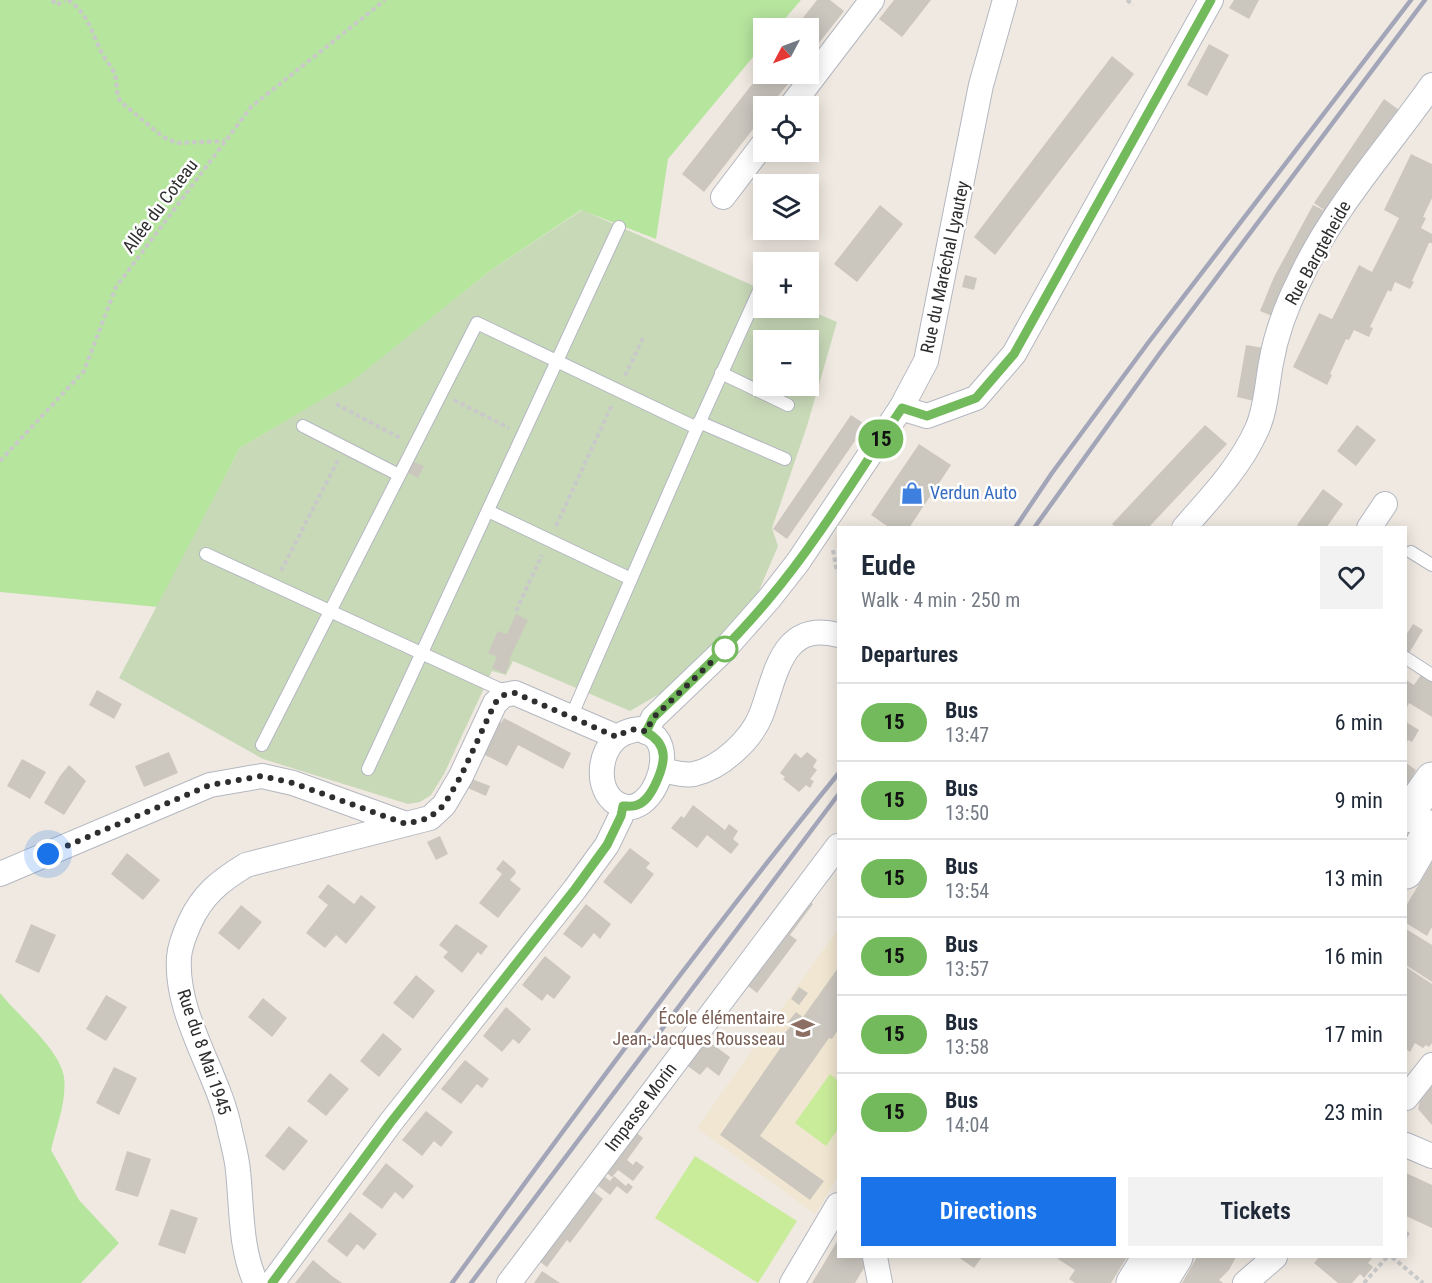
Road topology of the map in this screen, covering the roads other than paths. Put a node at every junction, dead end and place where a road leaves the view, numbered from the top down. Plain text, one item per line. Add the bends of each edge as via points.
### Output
1 (872, 0) edge
2 (1005, 0) edge
3 (1211, 0) edge
4 (1432, 85) edge
5 (799, 96) edge
6 (753, 157) edge
7 (723, 197) dead end
8 (620, 227) dead end
9 (753, 304) edge
10 (557, 362) junction
11 (721, 373) junction
12 (788, 405) dead end
13 (902, 408) junction
14 (698, 425) junction
15 (303, 426) dead end
16 (785, 459) dead end
17 (399, 475) junction
18 (1385, 504) dead end
19 (488, 511) junction
20 (1186, 526) edge
21 (1370, 526) edge
22 (1411, 552) dead end
23 (206, 554) dead end
24 (1432, 565) edge
25 (631, 579) junction
26 (330, 611) junction
27 (837, 635) edge
28 (422, 653) junction
29 (1407, 659) edge
30 (1432, 675) edge
31 (510, 694) junction
32 (571, 717) junction
33 (646, 732) junction
34 (617, 737) junction
35 (262, 745) dead end
36 (368, 769) dead end
37 (662, 770) junction
38 (1432, 779) edge
39 (623, 806) junction
40 (1420, 821) edge
41 (406, 824) junction
42 (1407, 846) edge
43 (837, 847) edge
44 (1407, 868) edge
45 (0, 874) edge
46 (1432, 1065) edge
47 (1407, 1097) edge
48 (1407, 1145) edge
49 (1432, 1156) edge
50 (837, 1207) edge
51 (875, 1258) edge
52 (1148, 1258) edge
53 (1161, 1258) edge
54 (1175, 1258) edge
55 (1274, 1258) edge
56 (256, 1283) edge
57 (272, 1283) edge
58 (509, 1283) edge
59 (792, 1283) edge
60 (880, 1283) edge
61 (1133, 1283) edge
62 (1147, 1283) edge
63 (1160, 1283) edge
64 (1245, 1283) edge

1 - 5 street
2 - 13 street, Rue du Maréchal Lyautey via 981,85 926,361
3 - 13 street via 1014,354 976,398 927,416
4 - 20 street, Rue Bargteheide via 1347,199 1299,279 1276,336 1258,427 1225,481
6 - 7 street
8 - 10 lane
9 - 11 lane
10 - 14 lane
10 - 17 lane via 477,323
10 - 19 lane
11 - 12 lane
11 - 14 lane
13 - 33 street, Rue du Maréchal Lyautey via 776,590 723,651 653,718
14 - 16 lane
14 - 25 lane
15 - 17 lane
17 - 26 lane
18 - 21 street
19 - 25 lane
19 - 28 lane
22 - 24 lane
23 - 26 lane
25 - 32 lane
26 - 28 lane
26 - 35 lane
27 - 37 street via 816,632 787,648 778,662 760,717 739,747 720,762 693,774
28 - 31 lane
28 - 36 lane
29 - 30 lane
31 - 32 street
31 - 41 street, Rue du 8 Mai 1945 via 495,703 444,805 429,818
32 - 34 street
33 - 34 street via 628,730
33 - 37 street via 656,737 661,747
34 - 39 street via 606,750 602,767 608,796
37 - 39 street via 644,802
38 - 40 main road
39 - 57 street via 607,845 575,889 391,1122
40 - 42 lane
40 - 44 main road
41 - 45 street via 293,783 262,776 210,785
41 - 56 street, Rue du 8 Mai 1945 via 246,865 221,880 205,897 186,931 179,955 180,981 191,1025 229,1126 238,1167 247,1262
43 - 58 street, Impasse Morin
46 - 47 street
48 - 49 street
50 - 59 street
51 - 60 street
52 - 61 main road
53 - 62 lane
54 - 63 main road
55 - 64 street

